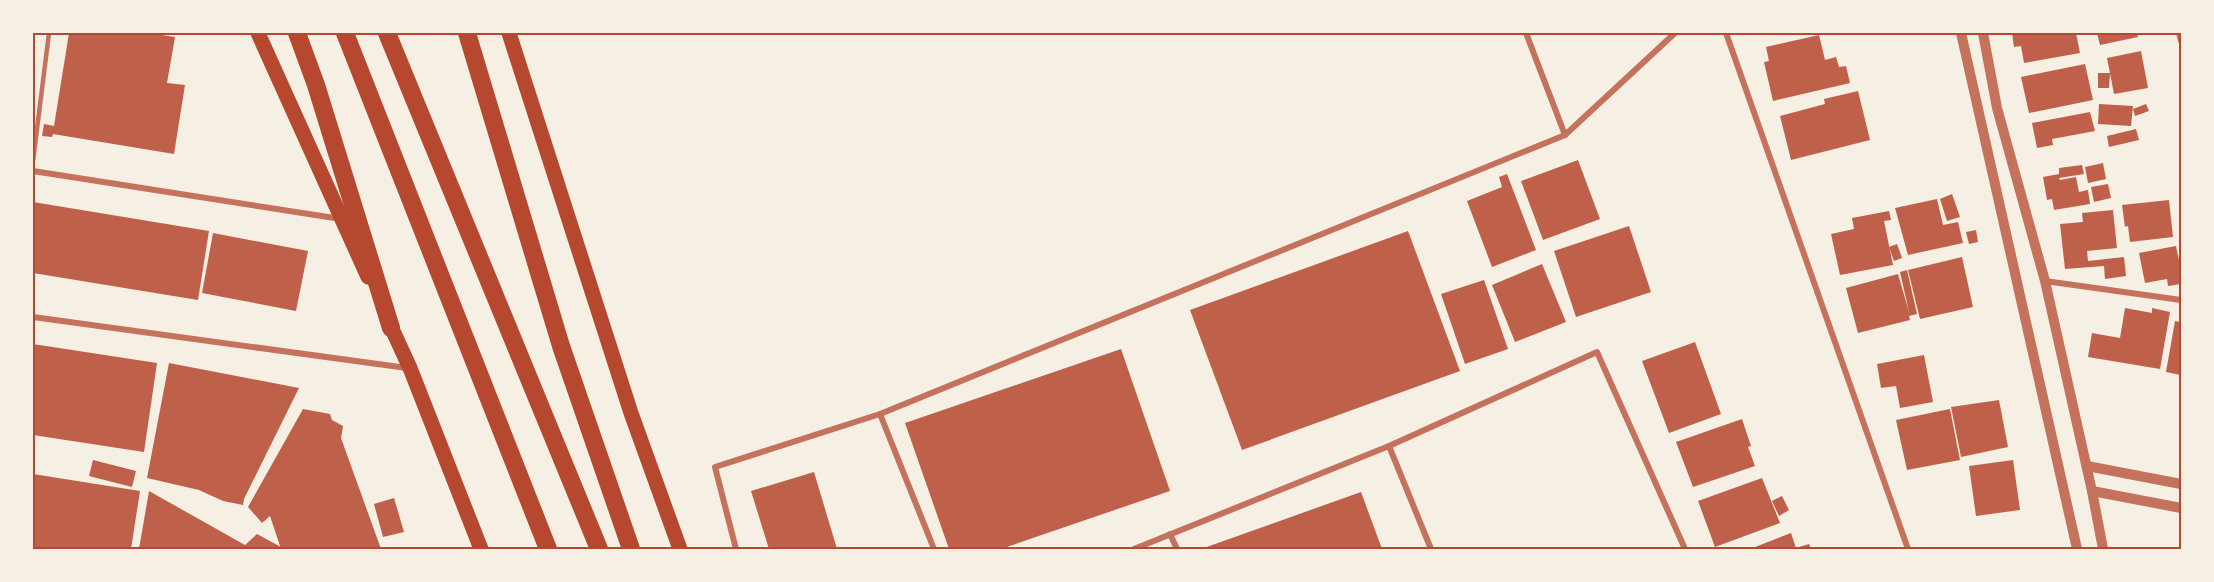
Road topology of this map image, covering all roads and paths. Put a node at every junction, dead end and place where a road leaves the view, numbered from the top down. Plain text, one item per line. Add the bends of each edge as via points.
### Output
1 (49, 33) edge
2 (258, 33) edge
3 (297, 33) edge
4 (345, 33) edge
5 (387, 33) edge
6 (467, 33) edge
7 (509, 33) edge
8 (1526, 33) edge
9 (1675, 33) edge
10 (1726, 33) edge
11 (1961, 33) edge
12 (1983, 33) edge
13 (2179, 33) edge
14 (2181, 41) edge
15 (1565, 135) junction
16 (33, 161) edge
17 (33, 171) edge
18 (342, 220) junction
19 (2045, 281) junction
20 (2181, 300) edge
21 (33, 316) edge
22 (392, 328) junction
23 (410, 368) junction
24 (880, 414) junction
25 (1389, 446) junction
26 (2086, 466) junction
27 (2181, 484) edge
28 (2092, 491) junction
29 (2181, 508) edge
30 (1170, 534) junction
31 (481, 549) edge
32 (548, 549) edge
33 (599, 549) edge
34 (631, 549) edge
35 (680, 549) edge
36 (736, 549) edge
37 (934, 549) edge
38 (1134, 549) edge
39 (1177, 549) edge
40 (1431, 549) edge
41 (1685, 549) edge
42 (1908, 549) edge
43 (2077, 549) edge
44 (2103, 549) edge

1 - 16 lane
2 - 18 main road
3 - 22 highway
4 - 32 highway
5 - 33 highway
6 - 34 highway via 561,346
7 - 35 main road via 631,413
8 - 15 street
9 - 15 street
10 - 42 street
11 - 43 street
12 - 19 street via 1997,108
13 - 14 street
15 - 24 street
17 - 18 street
18 - 22 main road
19 - 20 street
19 - 26 street
21 - 23 street
22 - 23 main road
23 - 31 main road
24 - 36 street via 715,467
24 - 37 street
25 - 30 street
25 - 40 street
25 - 41 street via 1597,352
26 - 27 street
26 - 28 street
28 - 29 street
28 - 44 street
30 - 38 street
30 - 39 street

